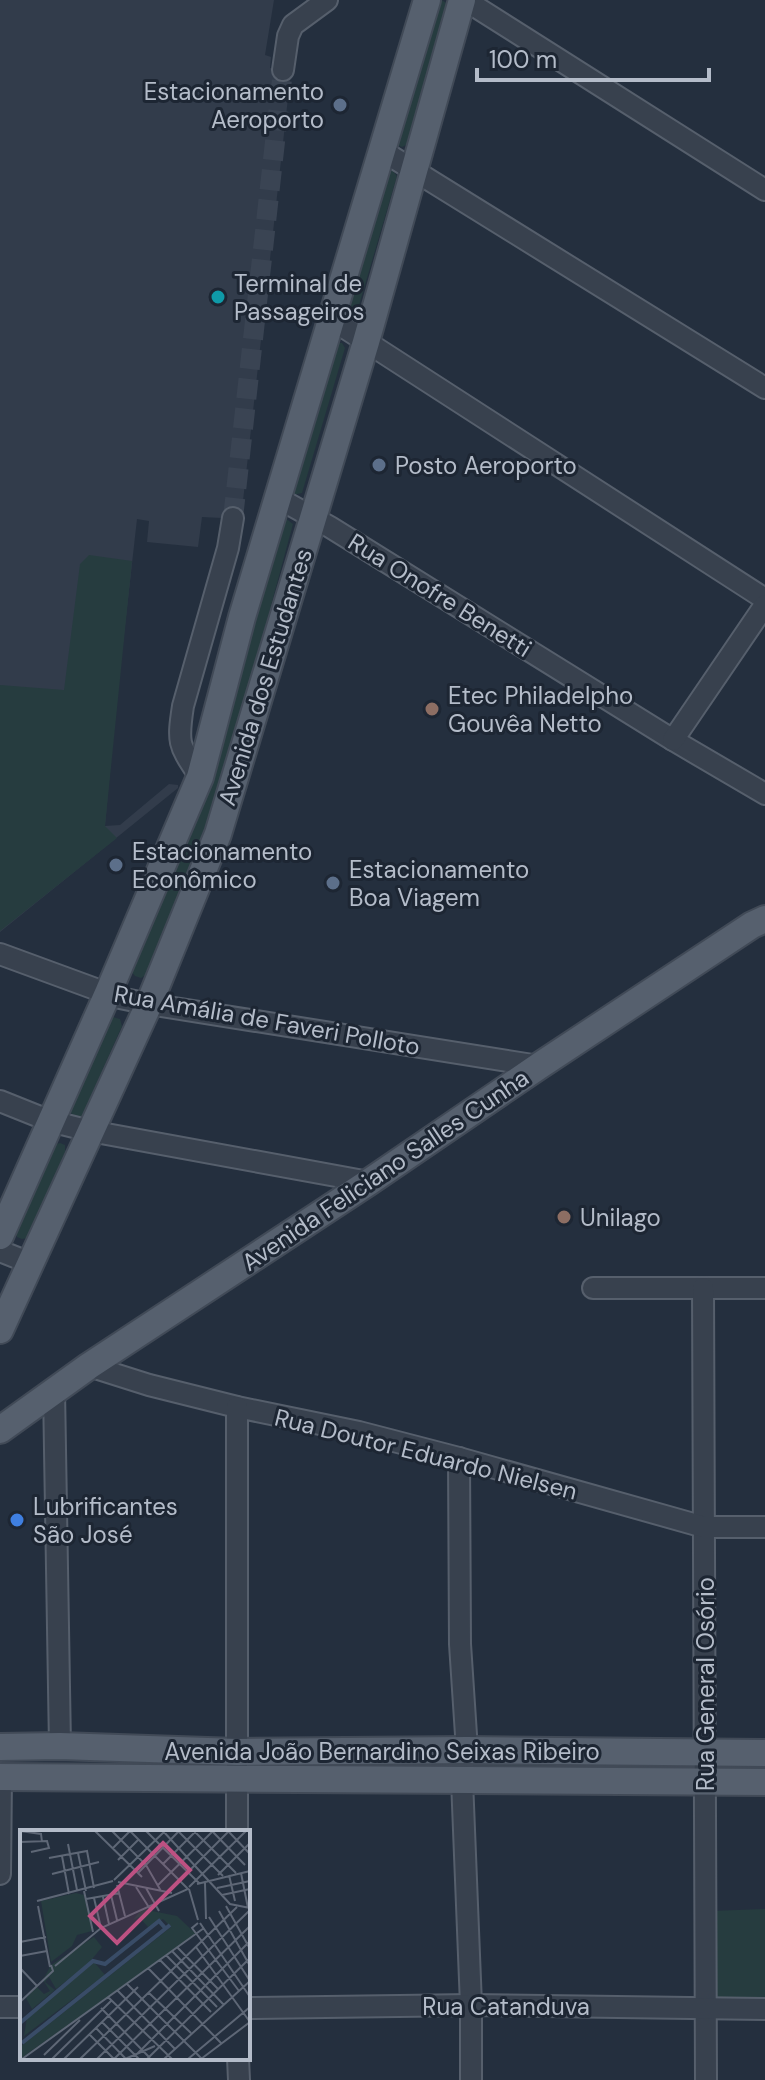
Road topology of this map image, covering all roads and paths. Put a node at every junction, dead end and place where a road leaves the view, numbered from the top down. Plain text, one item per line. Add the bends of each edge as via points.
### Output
1 (327, 0) edge
2 (427, 0) edge
3 (464, 0) edge
4 (283, 70) tunnel mouth
5 (381, 150) junction
6 (413, 170) junction
7 (765, 190) edge
8 (331, 319) junction
9 (366, 342) junction
10 (765, 388) edge
11 (278, 498) junction
12 (313, 517) junction
13 (233, 518) tunnel mouth
14 (765, 602) edge
15 (673, 740) junction
16 (200, 777) junction
17 (765, 794) edge
18 (761, 919) edge
19 (0, 954) edge
20 (108, 993) junction
21 (149, 1004) junction
22 (539, 1066) junction
23 (0, 1101) edge
24 (50, 1121) junction
25 (90, 1131) junction
26 (369, 1182) junction
27 (0, 1236) edge
28 (0, 1251) edge
29 (30, 1263) junction
30 (593, 1288) dead end
31 (703, 1288) junction
32 (765, 1288) edge
33 (0, 1330) edge
34 (89, 1366) junction
35 (54, 1390) junction
36 (237, 1407) junction
37 (6, 1424) edge
38 (459, 1458) junction
39 (704, 1527) junction
40 (765, 1527) edge
41 (60, 1746) junction
42 (0, 1747) edge
43 (467, 1750) junction
44 (237, 1752) junction
45 (705, 1753) junction
46 (765, 1753) edge
47 (0, 1777) edge
48 (237, 1778) junction
49 (462, 1780) junction
50 (705, 1781) junction
51 (765, 1782) edge
52 (237, 1830) edge
53 (0, 1874) edge
54 (471, 2005) junction
55 (250, 2008) edge
56 (706, 2009) junction
57 (765, 2009) edge
58 (238, 2060) edge
59 (239, 2080) edge
60 (471, 2080) edge
61 (706, 2080) edge

1 - 4 street via 293,25
2 - 5 main road, Avenida dos Estudantes
3 - 6 main road, Avenida dos Estudantes
3 - 7 street
5 - 6 street
5 - 8 main road, Avenida dos Estudantes
6 - 9 main road, Avenida dos Estudantes
6 - 10 street
8 - 9 street
8 - 11 main road, Avenida dos Estudantes
9 - 12 main road, Avenida dos Estudantes
9 - 14 street
11 - 12 street, Rua Onofre Benetti
11 - 16 main road, Avenida dos Estudantes
12 - 15 street, Rua Onofre Benetti
12 - 21 main road, Avenida dos Estudantes via 218,834
13 - 16 street via 180,727 180,745
14 - 15 street
15 - 17 street, Rua Onofre Benetti
16 - 20 main road, Avenida dos Estudantes
18 - 22 main road, Avenida Feliciano Salles Cunha
19 - 20 street, Rua Amália de Faveri Polloto
20 - 21 street, Rua Amália de Faveri Polloto
20 - 24 main road, Avenida dos Estudantes
21 - 22 street, Rua Amália de Faveri Polloto
21 - 25 main road, Avenida dos Estudantes
22 - 26 main road, Avenida Feliciano Salles Cunha
23 - 24 street
24 - 25 street
24 - 27 main road, Avenida dos Estudantes
25 - 26 street
25 - 29 main road, Avenida dos Estudantes
26 - 34 main road, Avenida Feliciano Salles Cunha
28 - 29 street
29 - 33 main road, Avenida dos Estudantes
30 - 31 street
31 - 32 street
31 - 39 street, Rua General Osório
34 - 35 main road, Avenida Feliciano Salles Cunha
34 - 36 street, Rua Doutor Eduardo Nielsen
35 - 37 main road, Avenida Feliciano Salles Cunha
35 - 41 street
36 - 38 street, Rua Doutor Eduardo Nielsen
36 - 44 street
38 - 39 street, Rua Doutor Eduardo Nielsen
38 - 43 street via 460,1644
39 - 40 street, Rua Doutor Eduardo Nielsen
39 - 45 street, Rua General Osório
41 - 42 main road, Avenida João Bernardino Seixas Ribeiro
41 - 44 main road, Avenida João Bernardino Seixas Ribeiro
43 - 44 main road, Avenida João Bernardino Seixas Ribeiro
43 - 45 main road, Avenida João Bernardino Seixas Ribeiro
44 - 48 street
45 - 46 main road, Avenida João Bernardino Seixas Ribeiro
45 - 50 street, Rua General Osório
47 - 48 main road, Avenida João Bernardino Seixas Ribeiro
47 - 53 street
48 - 49 main road, Avenida João Bernardino Seixas Ribeiro
48 - 52 street
49 - 50 main road, Avenida João Bernardino Seixas Ribeiro
49 - 54 street
50 - 51 main road, Avenida João Bernardino Seixas Ribeiro
50 - 56 street, Rua General Osório
54 - 55 street, Rua Catanduva
54 - 56 street, Rua Catanduva
54 - 60 street
56 - 57 street, Rua Catanduva
56 - 61 street, Rua General Osório
58 - 59 street

